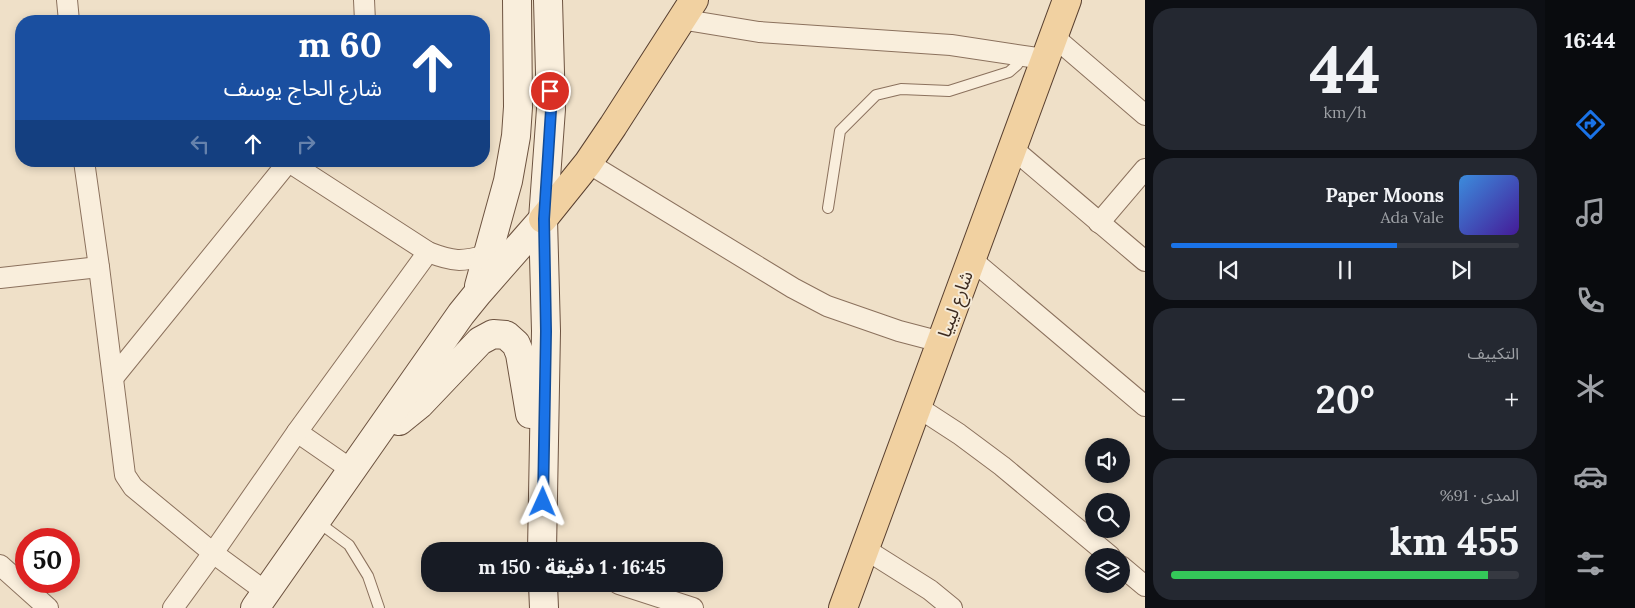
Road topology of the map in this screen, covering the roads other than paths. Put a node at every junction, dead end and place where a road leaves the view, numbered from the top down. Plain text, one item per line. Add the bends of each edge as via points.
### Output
1 (69, 0) edge
2 (364, 0) edge
3 (516, 0) edge
4 (548, 0) edge
5 (1067, 0) edge
6 (687, 10) edge
7 (69, 15) edge
8 (365, 15) edge
9 (1040, 50) junction
10 (1145, 115) edge
11 (1012, 148) junction
12 (588, 163) junction
13 (85, 167) edge
14 (285, 167) edge
15 (297, 167) edge
16 (1145, 170) edge
17 (828, 208) dead end
18 (544, 219) junction
19 (1099, 223) junction
20 (428, 252) junction
21 (487, 255) junction
22 (971, 259) junction
23 (1145, 261) edge
24 (99, 267) junction
25 (0, 278) edge
26 (478, 293) junction
27 (941, 342) junction
28 (112, 378) junction
29 (916, 406) junction
30 (1145, 406) edge
31 (297, 432) junction
32 (368, 446) junction
33 (352, 470) junction
34 (543, 485) junction
35 (317, 521) junction
36 (542, 542) edge
37 (1100, 548) edge
38 (865, 549) junction
39 (213, 553) junction
40 (0, 565) edge
41 (1130, 574) edge
42 (1145, 586) edge
43 (543, 592) edge
44 (643, 592) edge
45 (261, 600) edge
46 (48, 608) edge
47 (172, 608) edge
48 (379, 608) edge
49 (544, 608) edge
50 (692, 608) edge
51 (843, 608) edge
52 (952, 608) edge

1 - 7 street
2 - 8 street
3 - 21 main road via 516,136 508,181
4 - 18 main road via 551,110
5 - 9 main road, شارع ليبيا
6 - 9 street via 759,32
6 - 12 main road
9 - 10 street
9 - 11 main road, شارع ليبيا
9 - 17 lane via 1009,72 949,91 901,89 876,95 840,131
11 - 19 street
11 - 22 main road, شارع ليبيا
12 - 18 main road
12 - 27 street via 828,306
13 - 24 street
14 - 28 street
15 - 20 street
16 - 19 street
18 - 26 main road
18 - 34 main road
19 - 23 street
20 - 21 street via 461,261
20 - 31 street
21 - 26 main road
22 - 27 main road, شارع ليبيا
22 - 30 street
24 - 25 street
24 - 28 street
26 - 32 main road
27 - 29 main road, شارع ليبيا
28 - 39 street via 123,462 129,481
29 - 37 street via 1002,466
29 - 38 main road, شارع ليبيا
31 - 33 street
31 - 39 street
32 - 33 main road
32 - 34 main road via 420,404 480,341 493,334 506,335 516,344 520,354
33 - 35 main road
34 - 36 main road
35 - 45 main road
35 - 48 lane via 349,546 368,576
38 - 51 main road, شارع ليبيا
38 - 52 street via 930,590
39 - 45 street
39 - 47 street
40 - 46 street
41 - 42 street
43 - 49 main road
44 - 50 street

